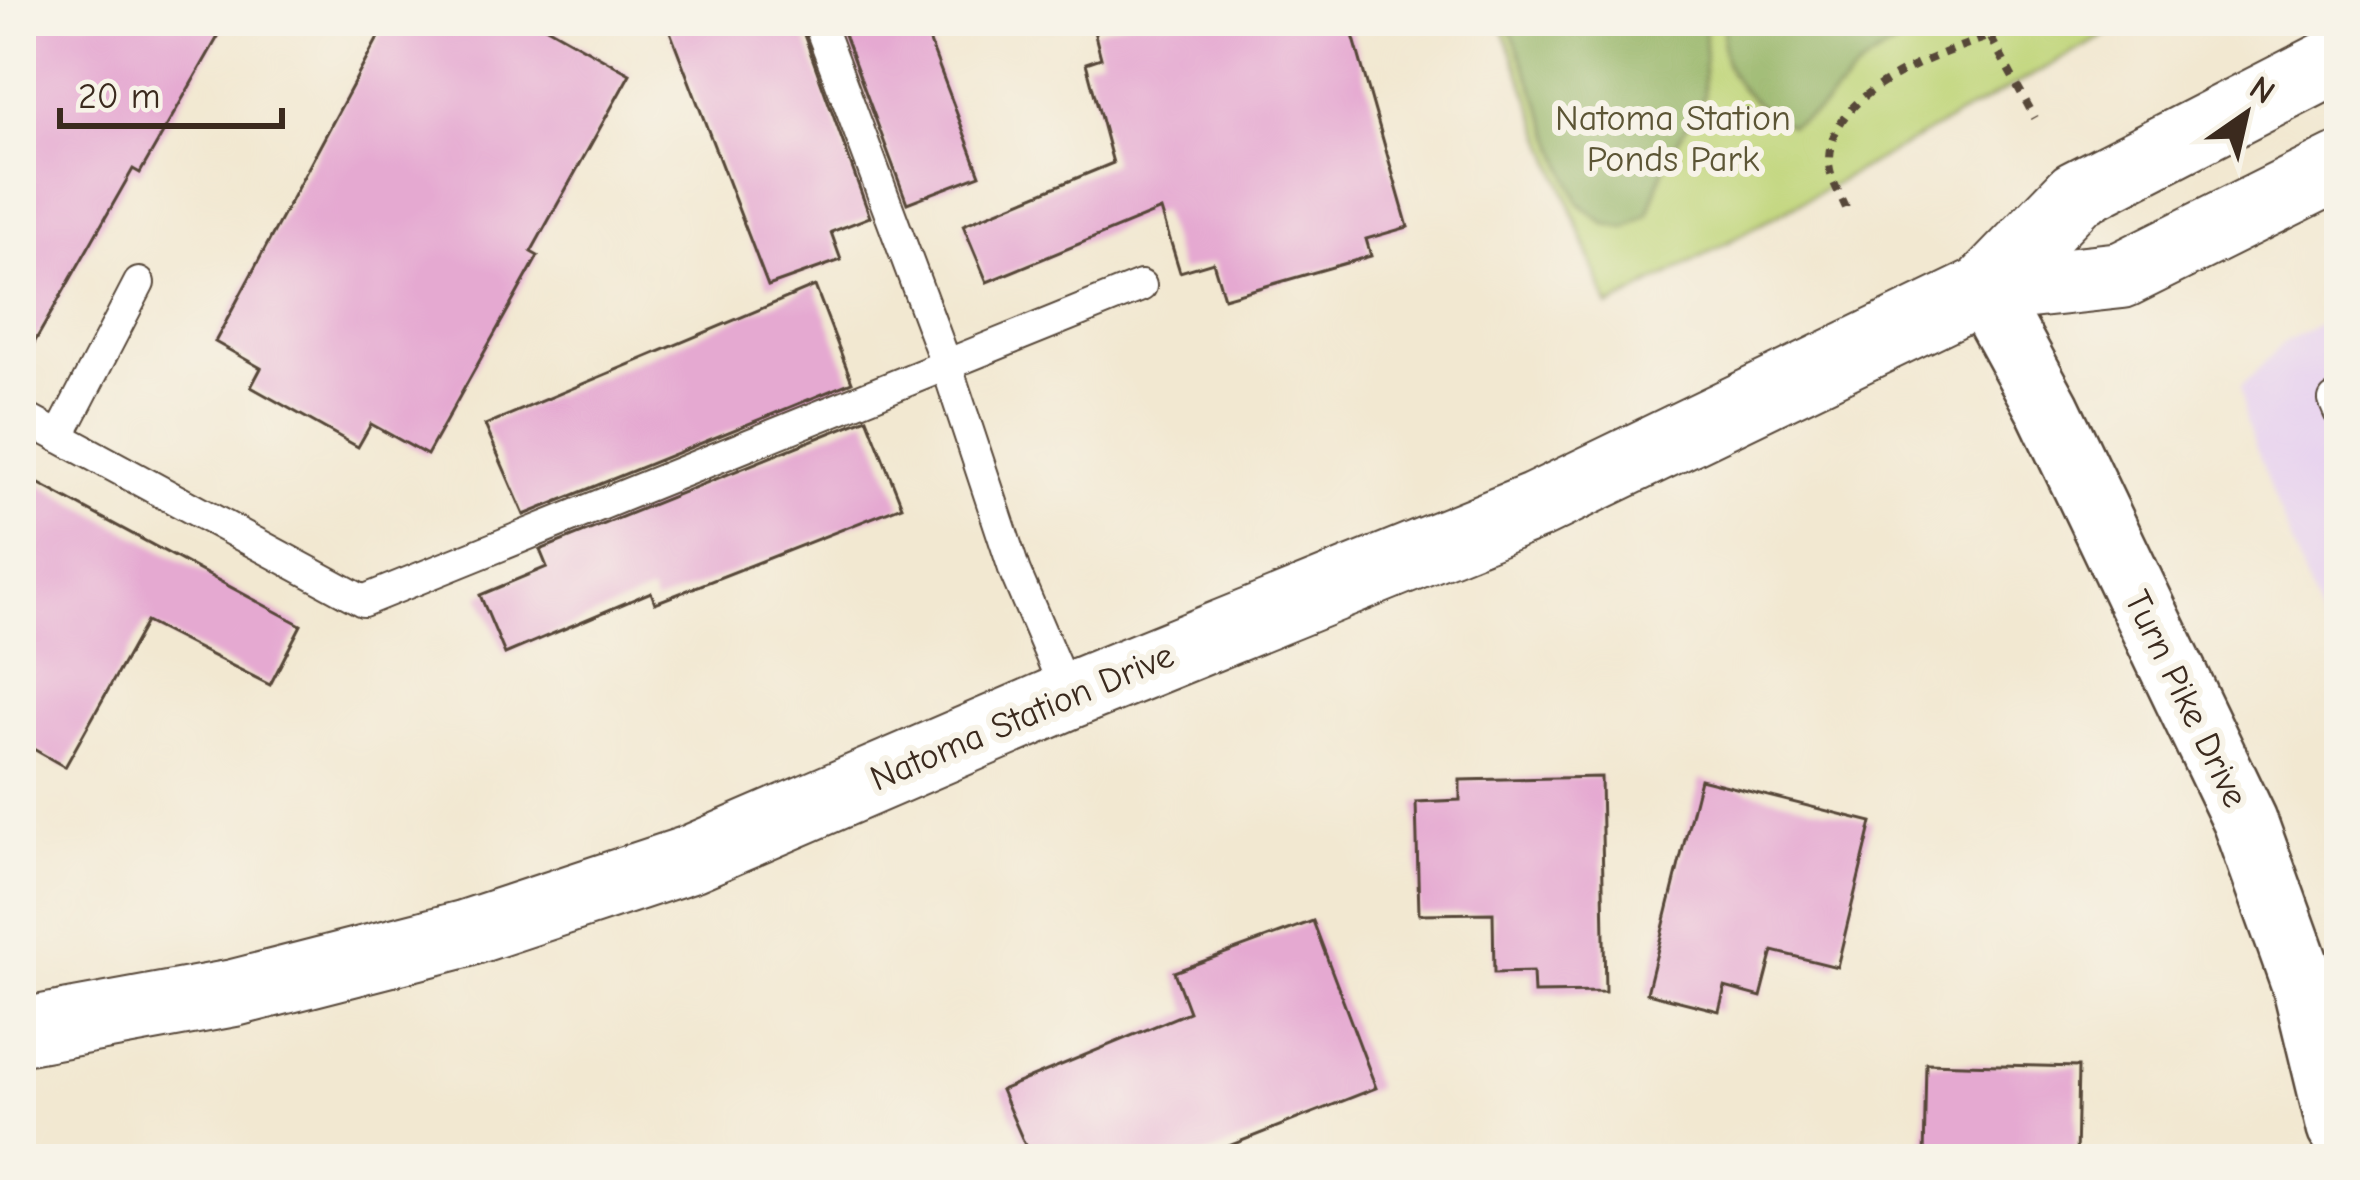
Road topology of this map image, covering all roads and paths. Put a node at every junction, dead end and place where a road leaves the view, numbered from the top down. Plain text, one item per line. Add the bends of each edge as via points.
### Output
1 (818, 21) edge
2 (2033, 21) edge
3 (1991, 38) junction
4 (2339, 59) edge
5 (2035, 118) dead end
6 (2339, 167) edge
7 (1846, 208) dead end
8 (139, 283) dead end
9 (1141, 286) dead end
10 (1983, 290) junction
11 (945, 361) junction
12 (21, 416) edge
13 (59, 436) junction
14 (1069, 696) junction
15 (21, 1031) edge
16 (2338, 1120) edge

1 - 11 lane
2 - 3 path
3 - 5 path
3 - 7 path via 1889,78 1852,108 1829,162
4 - 10 street, Natoma Station Drive via 2076,194
6 - 10 street, Natoma Station Drive via 2122,275
8 - 13 lane
9 - 11 lane
10 - 14 street, Natoma Station Drive via 1536,506
10 - 16 street, Turn Pike Drive via 2245,821 2305,988
11 - 13 lane via 363,601
11 - 14 lane via 1015,572
12 - 13 lane
14 - 15 street, Natoma Station Drive via 690,859 464,934 234,993

